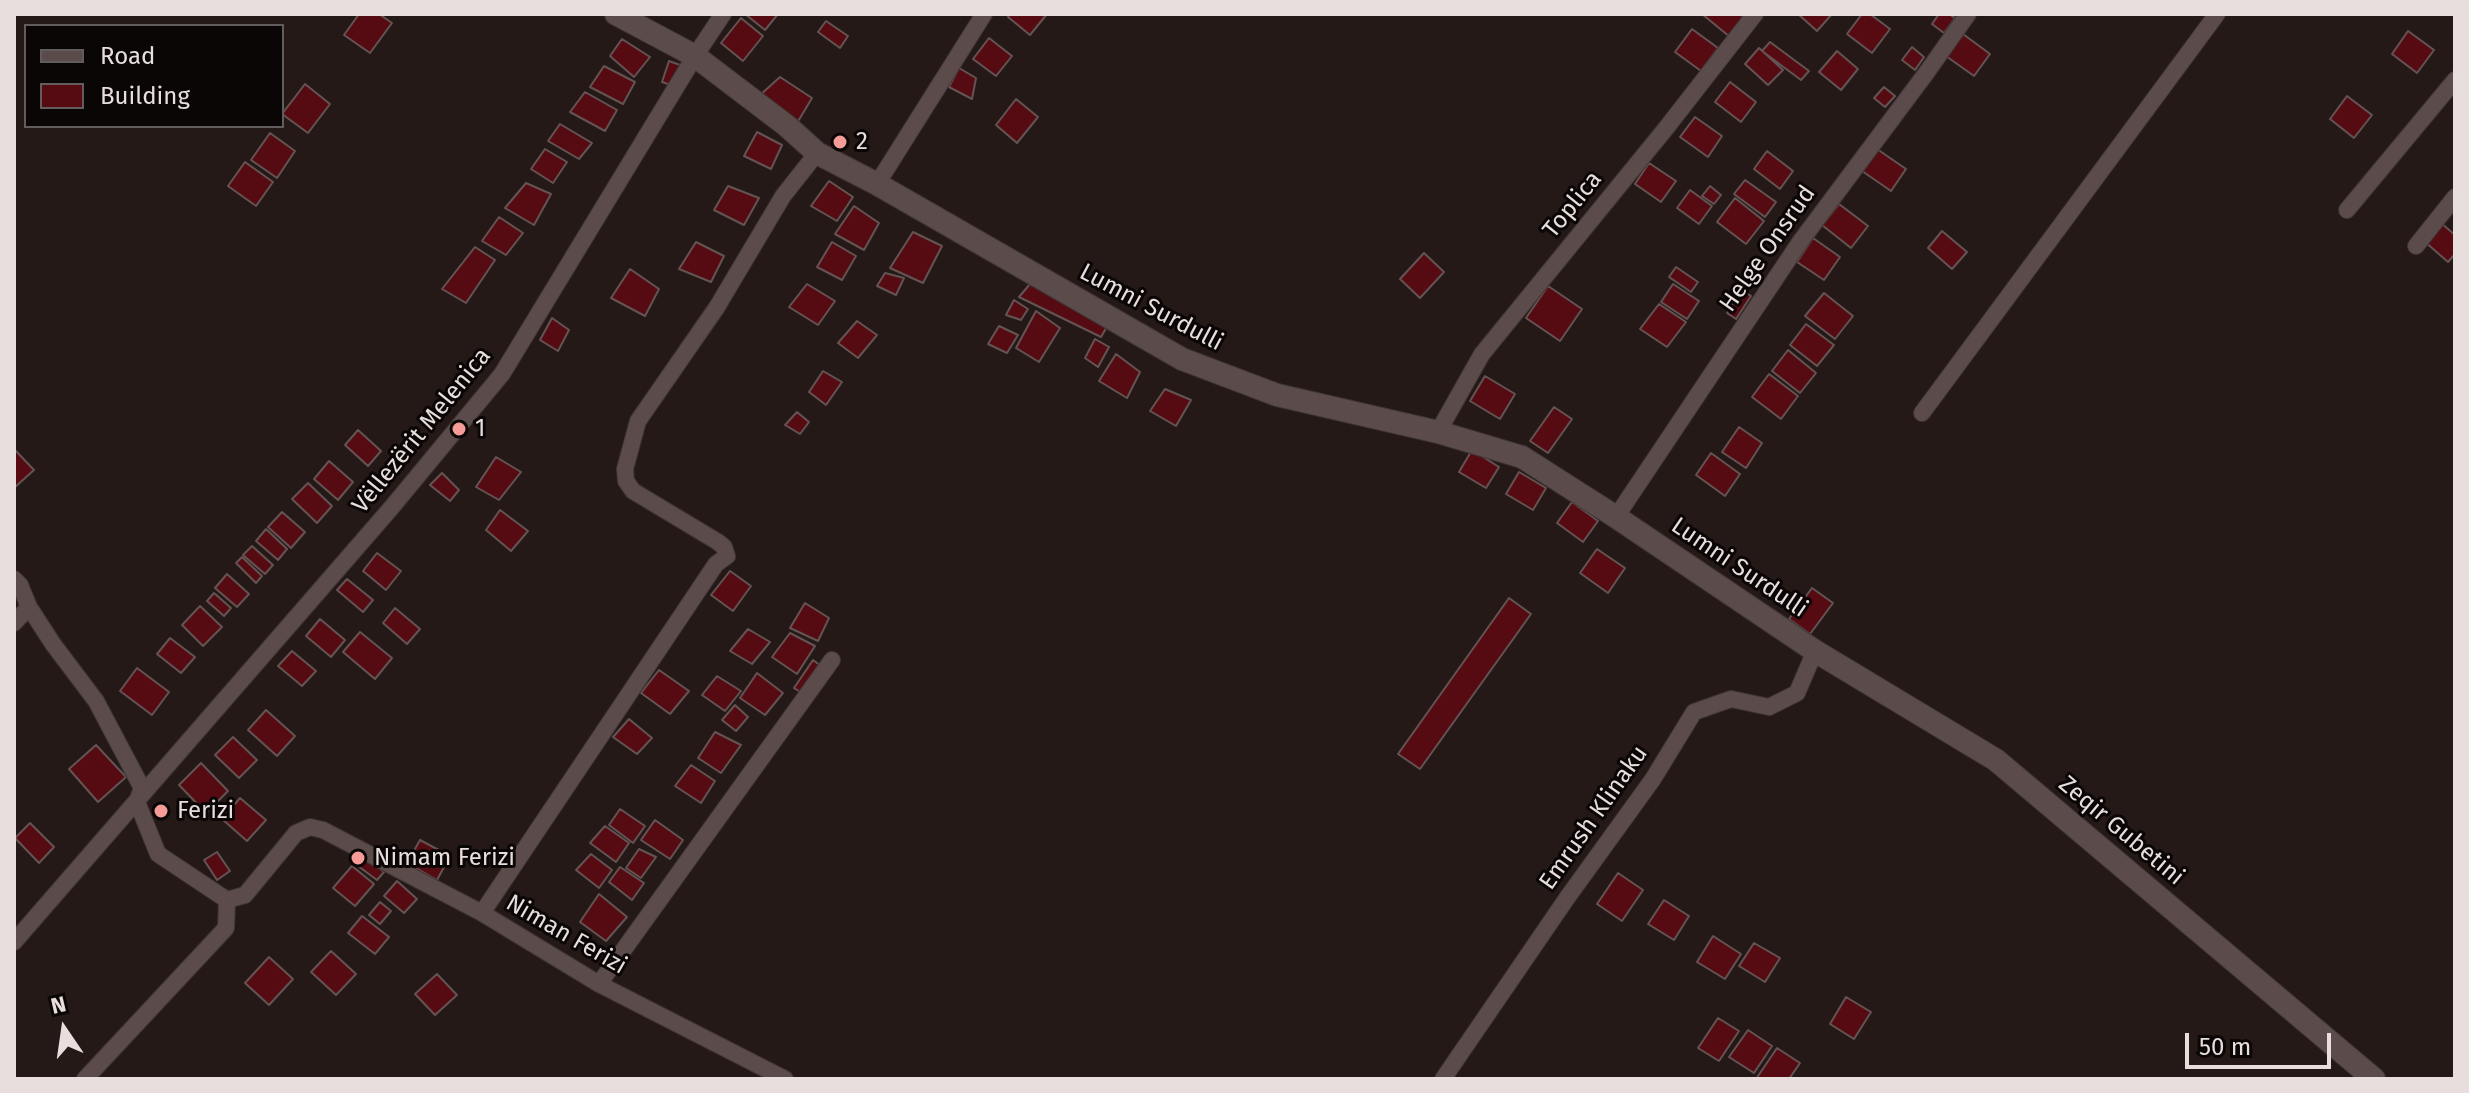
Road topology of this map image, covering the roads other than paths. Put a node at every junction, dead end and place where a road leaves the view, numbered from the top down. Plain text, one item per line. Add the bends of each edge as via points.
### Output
1 (616, 14) edge
2 (723, 14) edge
3 (984, 14) edge
4 (1755, 14) edge
5 (1968, 14) edge
6 (2217, 14) edge
7 (695, 56) junction
8 (2455, 80) edge
9 (817, 153) junction
10 (877, 184) junction
11 (2455, 197) edge
12 (2347, 210) dead end
13 (2416, 246) dead end
14 (1922, 413) dead end
15 (1438, 432) junction
16 (1616, 517) junction
17 (14, 579) edge
18 (29, 607) junction
19 (14, 623) edge
20 (1815, 651) junction
21 (832, 660) dead end
22 (137, 802) junction
23 (227, 900) junction
24 (482, 913) junction
25 (14, 942) edge
26 (599, 984) junction
27 (85, 1079) edge
28 (785, 1079) edge
29 (1443, 1079) edge
30 (2374, 1079) edge

1 - 7 street, Lumni Surdulli
2 - 7 street, Vëllezërit Melenica
3 - 10 street
4 - 15 street, Toplica via 1482,354
5 - 16 street, Helge Onsrud via 1800,242
6 - 14 street
7 - 9 street, Lumni Surdulli
7 - 22 street, Vëllezërit Melenica via 502,374
8 - 12 street
9 - 10 street, Lumni Surdulli
9 - 24 street via 783,196 717,307 638,421 625,469 633,491 718,542 727,556 716,564
10 - 15 street, Lumni Surdulli via 1182,359 1277,395
11 - 13 street
15 - 16 street, Lumni Surdulli via 1522,457
16 - 20 street, Lumni Surdulli
17 - 18 street
18 - 19 street
18 - 22 street via 96,701 142,788
20 - 29 street, Emrush Klinaku via 1797,693 1769,707 1731,699 1694,712
20 - 30 street, Zeqir Gubetini via 1996,760
21 - 26 street
22 - 23 street via 158,854
22 - 25 street, Vëllezërit Melenica
23 - 24 street, Niman Ferizi via 245,895 296,833 310,827
23 - 27 street via 226,928
24 - 26 street, Niman Ferizi
26 - 28 street, Niman Ferizi

